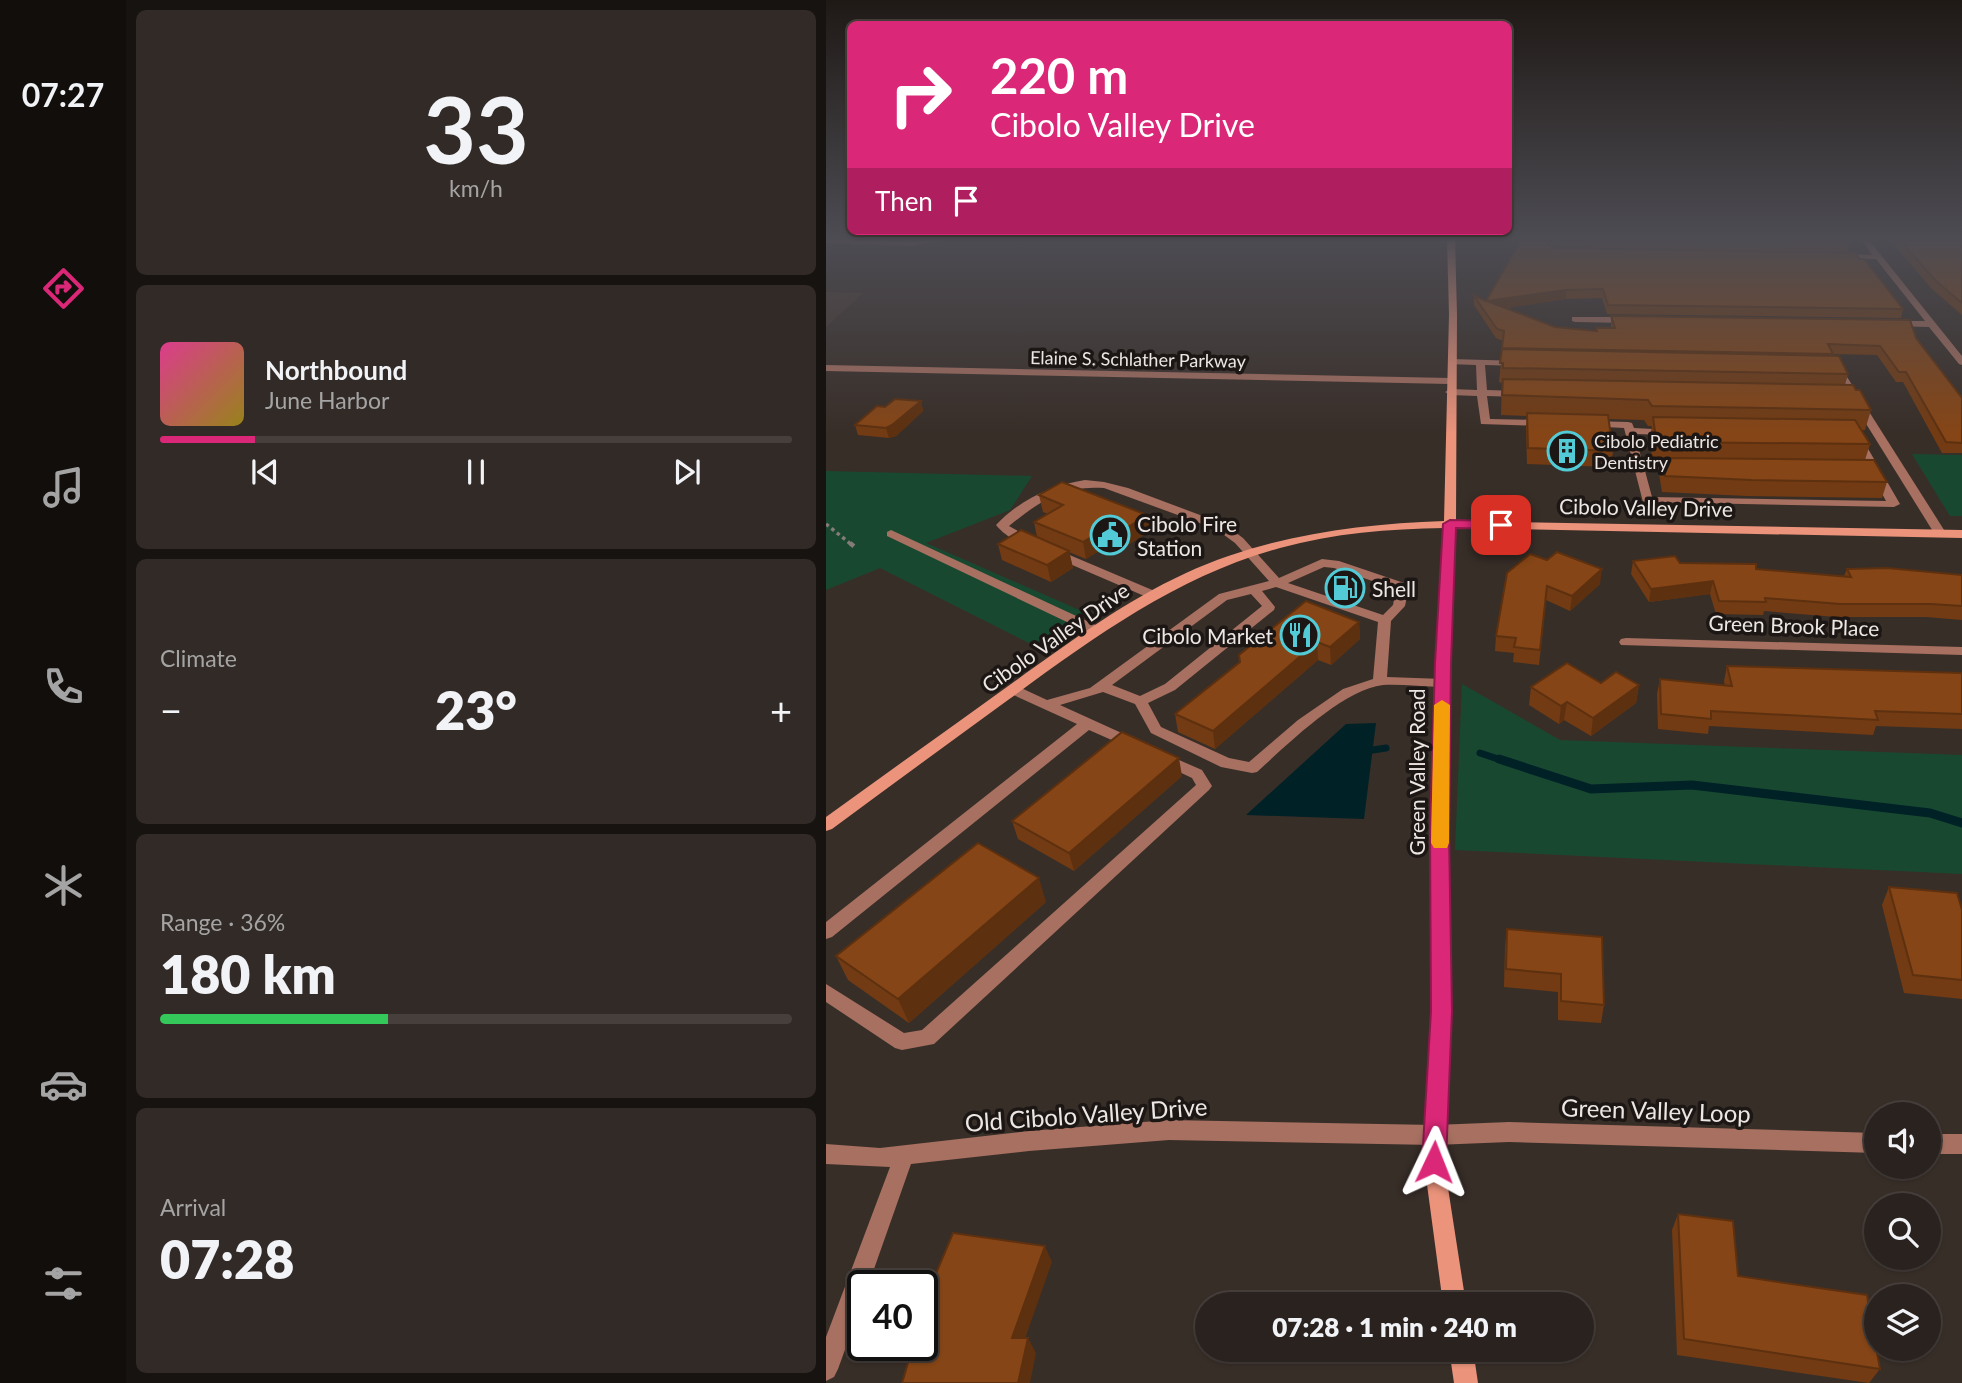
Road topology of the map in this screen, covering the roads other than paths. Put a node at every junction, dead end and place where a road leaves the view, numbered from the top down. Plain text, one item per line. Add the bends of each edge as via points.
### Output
1 (1453, 304) edge
2 (1915, 304) edge
3 (1575, 319) dead end
4 (1643, 320) edge
5 (1877, 323) edge
6 (1931, 324) junction
7 (1451, 362) junction
8 (1480, 362) junction
9 (1962, 362) edge
10 (1535, 363) edge
11 (826, 368) edge
12 (1824, 369) edge
13 (1450, 387) junction
14 (1482, 393) junction
15 (1537, 394) edge
16 (1843, 399) edge
17 (1856, 399) junction
18 (1563, 423) edge
19 (1576, 424) edge
20 (1630, 431) junction
21 (1683, 432) edge
22 (1842, 435) edge
23 (1855, 435) junction
24 (1879, 435) junction
25 (1639, 468) junction
26 (1695, 468) edge
27 (1861, 470) edge
28 (1875, 470) junction
29 (1450, 524) junction
30 (1940, 533) junction
31 (891, 534) dead end
32 (1962, 534) edge
33 (1249, 554) junction
34 (1277, 583) junction
35 (1254, 589) junction
36 (1153, 595) junction
37 (1385, 620) junction
38 (1095, 630) junction
39 (1626, 642) dead end
40 (1962, 651) edge
41 (1380, 681) junction
42 (1443, 683) junction
43 (1102, 685) junction
44 (1014, 690) junction
45 (1140, 701) junction
46 (1048, 704) junction
47 (1088, 723) junction
48 (826, 825) edge
49 (826, 932) edge
50 (826, 992) edge
51 (1435, 1135) junction
52 (1864, 1143) edge
53 (1941, 1144) edge
54 (1962, 1144) edge
55 (826, 1154) edge
56 (904, 1156) junction
57 (1453, 1292) edge
58 (1463, 1362) edge
59 (826, 1369) edge
60 (1466, 1383) edge

1 - 7 street, Green Valley Road
2 - 6 street
3 - 4 street
5 - 6 street
6 - 9 street
7 - 8 street
7 - 13 street, Green Valley Road
8 - 10 street
8 - 14 street
11 - 13 street, Elaine S. Schlather Parkway
12 - 17 street via 1838,369
13 - 14 street, Elaine S. Schlather Parkway
13 - 29 street, Green Valley Road
14 - 15 street, Elaine S. Schlather Parkway
14 - 18 street via 1485,422
16 - 17 street
17 - 24 street
19 - 20 street via 1628,425
20 - 21 street
20 - 25 street
22 - 23 street
23 - 24 street
23 - 28 street
24 - 30 street
25 - 26 street
25 - 28 street via 1647,500 1894,504
27 - 28 street
29 - 30 street, Cibolo Valley Drive
29 - 33 street, Cibolo Valley Drive via 1322,535
29 - 42 street, Green Valley Road
30 - 32 street, Cibolo Valley Drive
31 - 38 street
33 - 34 street
33 - 36 street, Cibolo Valley Drive
33 - 36 street via 1220,527 1114,485 1089,481 1045,495 1002,525 1018,537
34 - 35 street
34 - 37 street
34 - 37 street via 1322,563 1403,587 1399,606
35 - 43 street via 1223,597
35 - 45 street via 1269,607 1170,688
36 - 38 street, Cibolo Valley Drive
37 - 41 street
38 - 44 street, Cibolo Valley Drive
39 - 40 street, Green Brook Place
41 - 42 street
41 - 45 street via 1348,692 1303,723 1252,768 1226,763 1156,730
42 - 51 street, Green Valley Road via 1442,1011
43 - 45 street
43 - 46 street
44 - 46 street
44 - 48 street, Cibolo Valley Drive
46 - 47 street
47 - 49 street
47 - 50 street via 1197,774 1204,786 927,1038 902,1042
51 - 52 street, Green Valley Loop via 1509,1132
51 - 56 street, Old Cibolo Valley Drive via 1169,1130
51 - 57 street, Green Valley Road via 1434,1162
53 - 54 street
55 - 56 street, Old Cibolo Valley Drive
56 - 59 street
58 - 60 street

